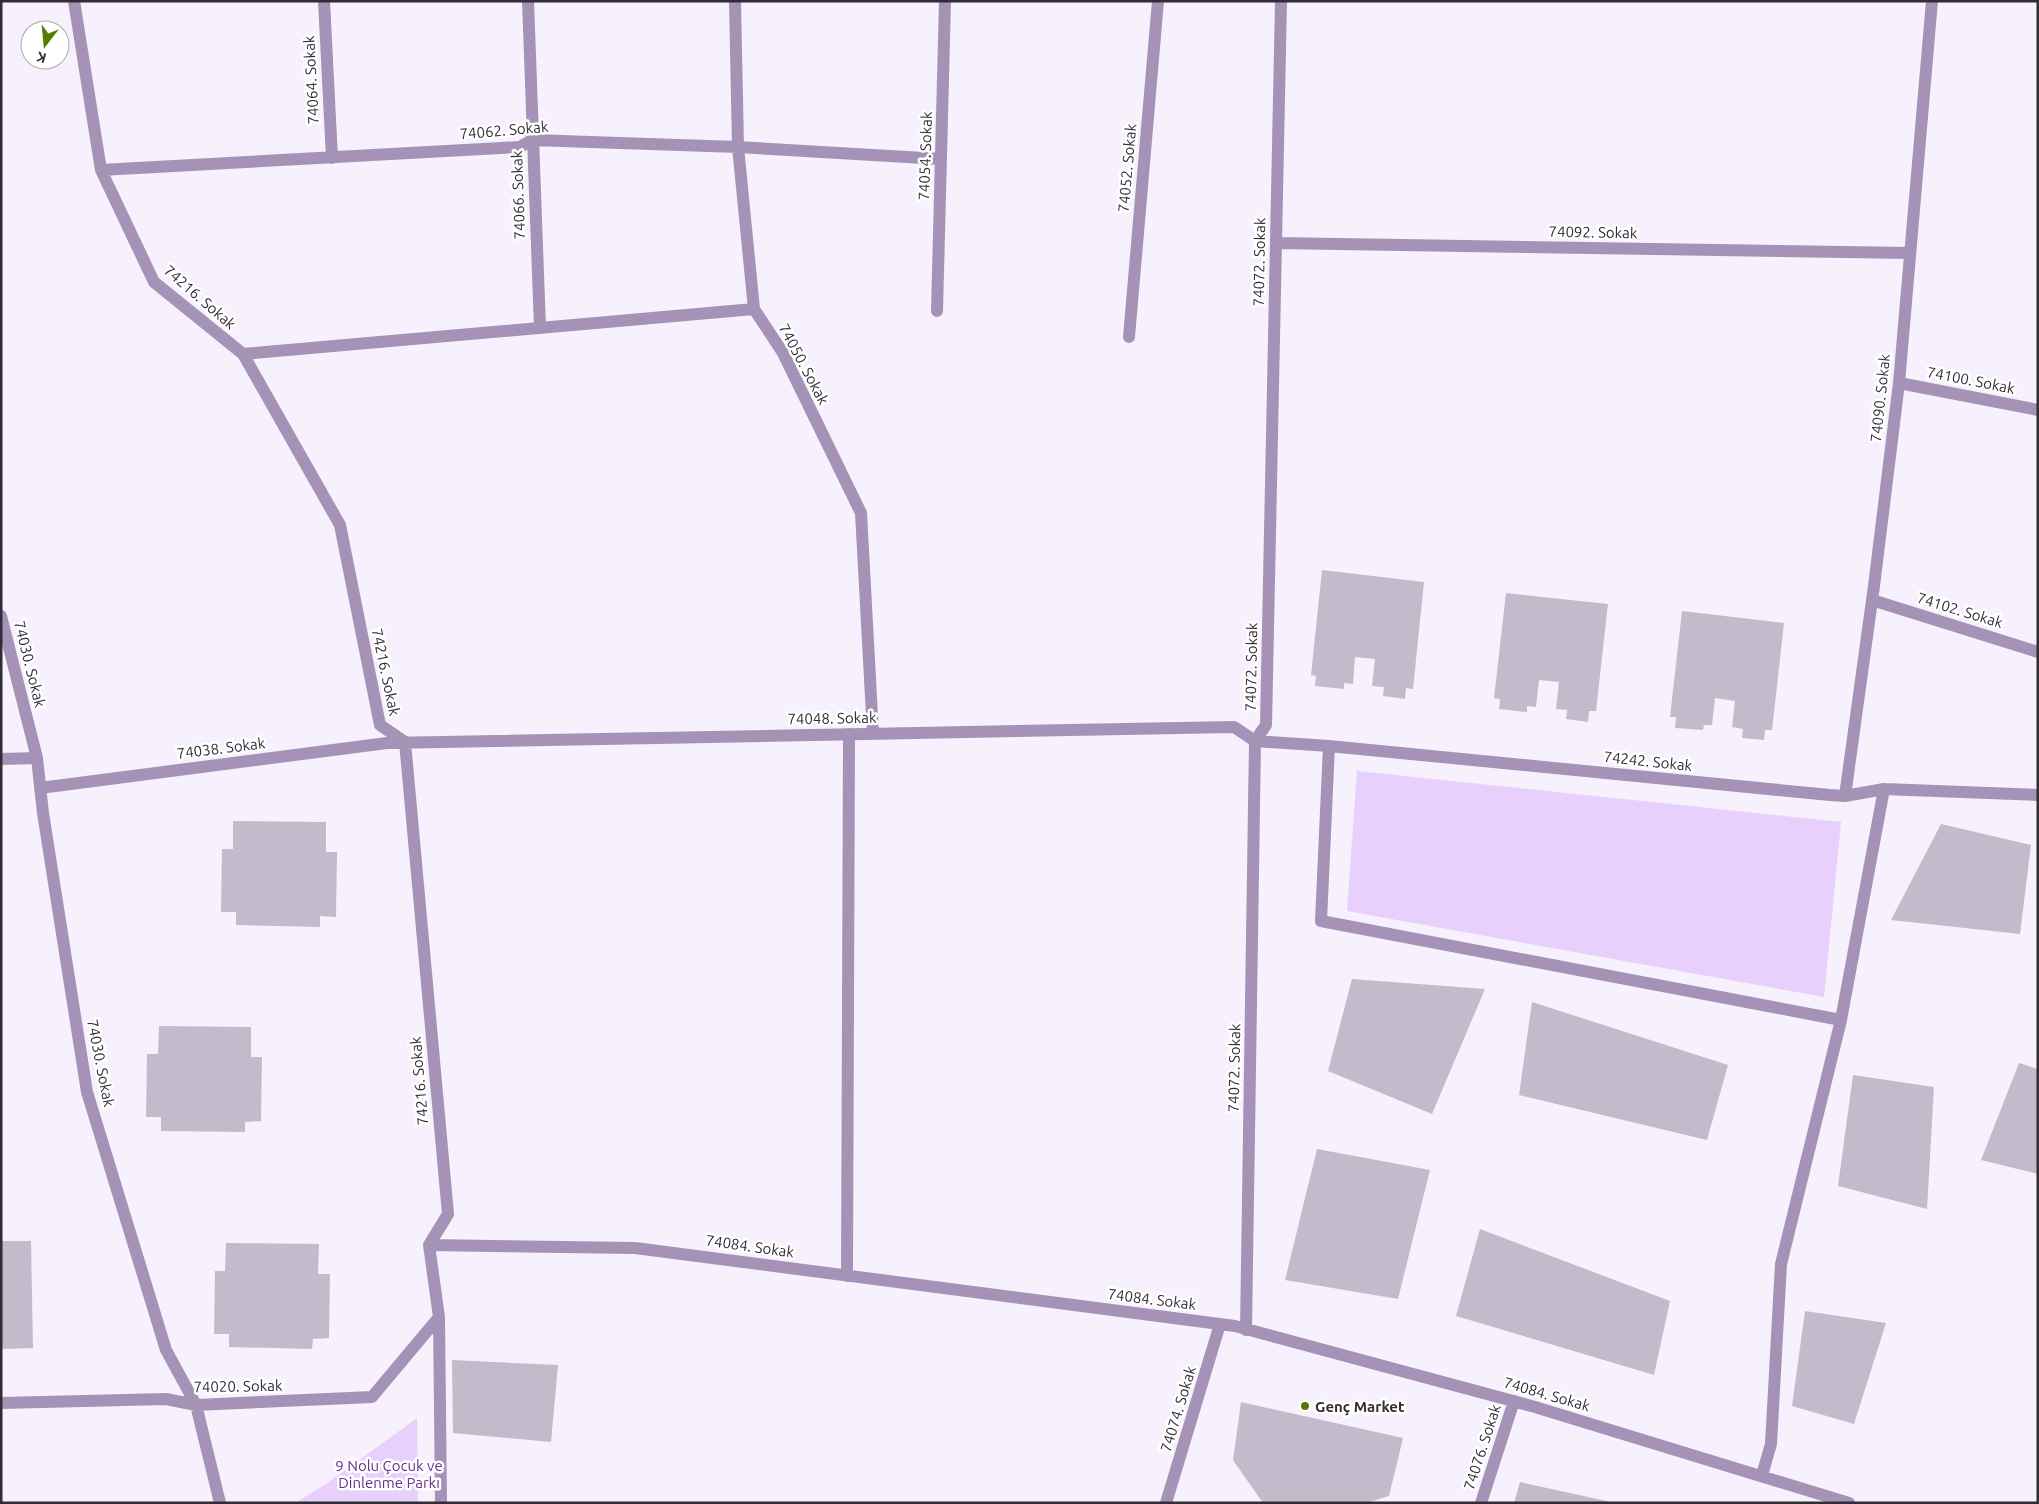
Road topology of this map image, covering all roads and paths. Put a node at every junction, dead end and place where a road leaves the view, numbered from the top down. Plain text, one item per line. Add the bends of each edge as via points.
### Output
1 (74, 1) edge
2 (324, 1) edge
3 (528, 1) edge
4 (735, 1) edge
5 (946, 1) edge
6 (1158, 1) edge
7 (1281, 1) edge
8 (1932, 1) edge
9 (532, 140) junction
10 (738, 147) junction
11 (332, 158) junction
12 (941, 159) junction
13 (101, 170) junction
14 (1276, 243) junction
15 (1910, 253) junction
16 (754, 309) junction
17 (937, 311) dead end
18 (540, 328) junction
19 (1129, 337) dead end
20 (243, 354) junction
21 (1899, 382) junction
22 (2038, 410) edge
23 (1872, 600) junction
24 (1, 616) edge
25 (2038, 652) edge
26 (849, 734) junction
27 (873, 734) junction
28 (1255, 741) junction
29 (405, 742) junction
30 (1329, 746) junction
31 (37, 758) junction
32 (1, 759) edge
33 (40, 788) junction
34 (1884, 790) junction
35 (2038, 795) edge
36 (1845, 796) junction
37 (1841, 1020) junction
38 (429, 1245) junction
39 (847, 1276) junction
40 (439, 1317) junction
41 (1220, 1324) junction
42 (1246, 1330) junction
43 (1514, 1401) junction
44 (1, 1403) edge
45 (196, 1405) junction
46 (1762, 1475) junction
47 (443, 1502) edge
48 (220, 1503) edge
49 (1166, 1503) edge
50 (1480, 1503) edge
51 (1849, 1503) edge

1 - 13 street, 74216. Sokak
2 - 11 street, 74064. Sokak
3 - 9 street, 74066. Sokak
4 - 10 street, 74050. Sokak
5 - 12 street, 74054. Sokak
6 - 19 street, 74052. Sokak
7 - 14 street, 74072. Sokak
8 - 15 street, 74090. Sokak
9 - 10 street, 74062. Sokak
9 - 11 street, 74062. Sokak via 520,147
9 - 18 street, 74066. Sokak
10 - 12 street, 74062. Sokak
10 - 16 street, 74050. Sokak
11 - 13 street, 74062. Sokak
12 - 17 street, 74054. Sokak
13 - 20 street, 74216. Sokak via 154,282
14 - 15 street, 74092. Sokak
14 - 28 street, 74072. Sokak via 1266,725
15 - 21 street, 74090. Sokak
16 - 18 street
16 - 27 street, 74050. Sokak via 783,353 861,512
18 - 20 street
20 - 29 street, 74216. Sokak via 340,525 380,725
21 - 22 street, 74100. Sokak
21 - 23 street, 74090. Sokak
23 - 25 street, 74102. Sokak
23 - 36 street, 74090. Sokak
24 - 31 street, 74030. Sokak
26 - 27 street, 74048. Sokak
26 - 29 street, 74048. Sokak
26 - 39 street
27 - 28 street, 74048. Sokak via 1234,727
28 - 30 street, 74242. Sokak
28 - 42 street, 74072. Sokak
29 - 33 street, 74038. Sokak
29 - 38 street, 74216. Sokak via 448,1214
30 - 36 street, 74242. Sokak
30 - 37 street via 1321,921
31 - 32 street
31 - 33 street, 74030. Sokak
33 - 45 street, 74030. Sokak via 87,1092 166,1350
34 - 35 street, 74242. Sokak
34 - 36 street, 74242. Sokak
34 - 37 street
37 - 46 street via 1781,1264 1771,1444
38 - 39 street, 74084. Sokak via 635,1248
38 - 40 street
39 - 41 street, 74084. Sokak
40 - 45 street, 74020. Sokak via 372,1397
40 - 47 street
41 - 42 street, 74084. Sokak
41 - 49 street, 74074. Sokak
42 - 43 street, 74084. Sokak
43 - 46 street, 74084. Sokak
43 - 50 street, 74076. Sokak
44 - 45 street, 74020. Sokak via 166,1399
45 - 48 street, 74030. Sokak
46 - 51 street, 74084. Sokak

